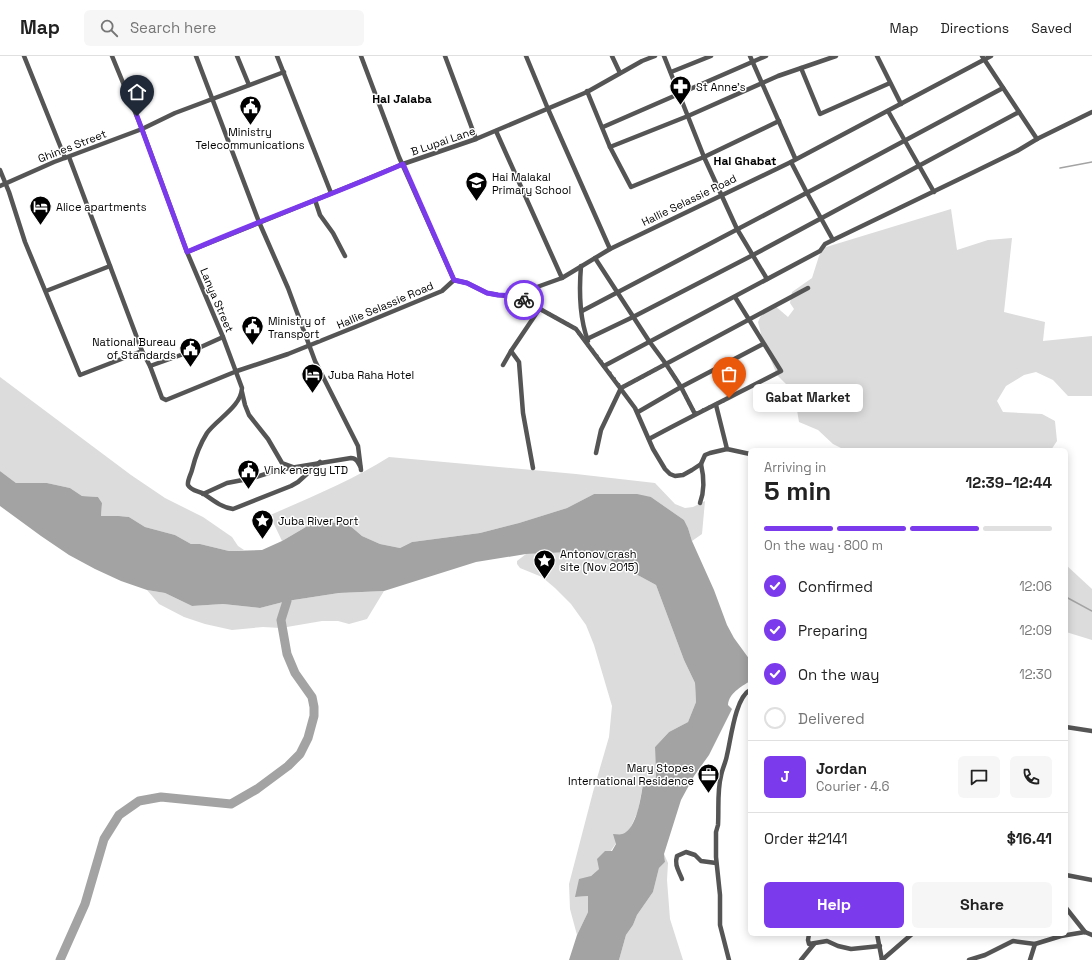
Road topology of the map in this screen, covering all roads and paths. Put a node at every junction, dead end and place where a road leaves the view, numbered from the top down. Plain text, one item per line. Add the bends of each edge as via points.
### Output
1 (24, 56) edge
2 (112, 56) edge
3 (196, 56) edge
4 (237, 56) edge
5 (277, 56) edge
6 (361, 56) edge
7 (445, 56) edge
8 (526, 56) edge
9 (612, 56) edge
10 (655, 56) edge
11 (664, 56) edge
12 (711, 56) edge
13 (750, 56) edge
14 (766, 56) edge
15 (836, 56) edge
16 (877, 56) edge
17 (991, 56) edge
18 (983, 58) edge
19 (752, 61) junction
20 (801, 68) junction
21 (284, 72) junction
22 (671, 72) junction
23 (620, 73) junction
24 (762, 83) junction
25 (890, 83) junction
26 (249, 85) junction
27 (1003, 88) junction
28 (587, 92) junction
29 (680, 94) junction
30 (213, 98) junction
31 (901, 104) junction
32 (548, 109) junction
33 (888, 111) junction
34 (1019, 112) junction
35 (1092, 112) edge
36 (688, 116) junction
37 (779, 121) junction
38 (603, 127) junction
39 (142, 129) junction
40 (496, 131) junction
41 (1038, 138) junction
42 (476, 140) junction
43 (905, 141) junction
44 (610, 147) junction
45 (704, 157) junction
46 (67, 158) junction
47 (793, 160) junction
48 (403, 164) junction
49 (919, 166) junction
50 (0, 170) edge
51 (5, 183) junction
52 (0, 186) edge
53 (934, 192) junction
54 (331, 193) junction
55 (807, 193) junction
56 (722, 194) junction
57 (315, 200) junction
58 (821, 219) junction
59 (259, 222) junction
60 (737, 229) junction
61 (833, 240) junction
62 (610, 249) junction
63 (187, 252) junction
64 (753, 255) junction
65 (344, 256) dead end
66 (595, 258) junction
67 (110, 266) junction
68 (581, 266) junction
69 (562, 278) junction
70 (767, 279) junction
71 (454, 280) junction
72 (808, 288) dead end
73 (46, 291) junction
74 (618, 292) junction
75 (512, 296) junction
76 (735, 297) junction
77 (540, 308) junction
78 (582, 310) junction
79 (633, 317) junction
80 (748, 320) junction
81 (223, 337) junction
82 (587, 339) junction
83 (649, 341) junction
84 (763, 344) junction
85 (310, 345) junction
86 (511, 351) junction
87 (142, 352) junction
88 (595, 355) junction
89 (666, 364) junction
90 (503, 365) dead end
91 (150, 366) junction
92 (604, 366) junction
93 (237, 371) junction
94 (681, 387) junction
95 (621, 388) junction
96 (242, 390) junction
97 (716, 405) junction
98 (638, 412) junction
99 (695, 414) junction
100 (649, 439) junction
101 (727, 449) junction
102 (596, 454) dead end
103 (748, 454) edge
104 (320, 462) junction
105 (701, 464) junction
106 (294, 467) junction
107 (533, 468) dead end
108 (203, 494) junction
109 (700, 503) dead end
110 (748, 692) edge
111 (1068, 727) edge
112 (1092, 731) edge
113 (716, 863) junction
114 (1068, 875) edge
115 (682, 879) dead end
116 (1092, 880) edge
117 (1068, 911) edge
118 (1085, 932) junction
119 (1068, 935) edge
120 (1092, 935) edge
121 (809, 936) edge
122 (878, 936) edge
123 (910, 936) edge
124 (1061, 936) edge
125 (814, 944) junction
126 (1035, 944) junction
127 (880, 946) junction
128 (729, 960) edge
129 (801, 960) edge
130 (882, 960) edge
131 (970, 960) edge
132 (1030, 960) edge

1 - 46 street, Hallie Selassie Road
2 - 39 street, Lanya Street
3 - 30 street
4 - 26 street
5 - 21 street
6 - 48 street
7 - 42 street
8 - 32 street
9 - 23 street
10 - 23 street, B Lupai Lane
11 - 22 street
12 - 22 street
13 - 19 street
14 - 19 street
15 - 20 street
16 - 25 street
17 - 18 street, Hallie Selassie Road
18 - 27 street
18 - 31 street, Hallie Selassie Road
19 - 24 street
19 - 29 street
20 - 24 street
20 - 25 street via 820,114
21 - 26 street, Ghines Street
21 - 54 street
22 - 29 street
23 - 28 street, B Lupai Lane
24 - 36 street
24 - 37 street
25 - 31 street
26 - 30 street, Ghines Street
27 - 34 street
27 - 43 street
28 - 32 street, B Lupai Lane
28 - 38 street
29 - 36 street
29 - 38 street
30 - 39 street, Ghines Street
30 - 59 street
31 - 33 street, Hallie Selassie Road
32 - 40 street, B Lupai Lane
32 - 62 street
33 - 43 street
33 - 47 street, Hallie Selassie Road
34 - 41 street
34 - 49 street
35 - 41 street
36 - 44 street
36 - 45 street
37 - 45 street
37 - 47 street
38 - 44 street
39 - 46 street, Ghines Street
39 - 63 street, Lanya Street
40 - 42 street, B Lupai Lane
40 - 69 street
41 - 53 street
42 - 48 street, B Lupai Lane
43 - 49 street
43 - 55 street
44 - 45 street via 631,188
45 - 56 street
46 - 51 street, Ghines Street
46 - 67 street, Hallie Selassie Road
47 - 55 street
47 - 56 street, Hallie Selassie Road
48 - 54 street, B Lupai Lane
48 - 71 street
49 - 53 street
49 - 58 street
50 - 51 street
51 - 52 street, Ghines Street
51 - 73 street via 24,242
53 - 61 street
54 - 57 street, B Lupai Lane
55 - 58 street
55 - 60 street
56 - 60 street
56 - 62 street, Hallie Selassie Road
57 - 59 street, B Lupai Lane
57 - 65 street via 320,216 333,233
58 - 61 street
58 - 64 street
59 - 63 street, B Lupai Lane
59 - 85 street
60 - 64 street
60 - 74 street
61 - 70 street
62 - 66 street, Hallie Selassie Road
63 - 81 street, Lanya Street
64 - 70 street
64 - 79 street
66 - 68 street, Hallie Selassie Road
66 - 74 street
67 - 73 street
67 - 87 street, Hallie Selassie Road
68 - 69 street, Hallie Selassie Road
68 - 78 street via 579,285
69 - 75 street, Hallie Selassie Road
70 - 76 street
71 - 75 street, Hallie Selassie Road via 487,293
71 - 85 street, Hallie Selassie Road via 442,291
72 - 80 street
73 - 87 street via 80,375
74 - 78 street
74 - 79 street
75 - 77 street
76 - 80 street
76 - 83 street
77 - 86 street
77 - 88 street via 576,329
78 - 82 street
79 - 82 street
79 - 83 street
80 - 84 street
80 - 89 street
81 - 91 street
81 - 93 street, Lanya Street
82 - 88 street
83 - 89 street
83 - 92 street
84 - 94 street
84 - 97 street via 781,371
85 - 93 street, Hallie Selassie Road
85 - 104 street via 315,361 358,446 362,470 354,458
86 - 90 street
86 - 107 street via 519,362 522,413
87 - 91 street, Hallie Selassie Road
88 - 92 street
89 - 94 street
89 - 95 street
91 - 93 street, Hallie Selassie Road via 162,398 166,400
92 - 95 street
93 - 96 street, Lanya Street
94 - 98 street
94 - 99 street
95 - 98 street
95 - 102 street via 601,430
96 - 106 street, Lanya Street via 249,415 268,439 282,463
96 - 108 street via 234,405 207,434 194,463 188,485
97 - 99 street
97 - 101 street
98 - 100 street
99 - 100 street
100 - 105 street via 665,469 675,476 683,475
101 - 103 street
101 - 105 street via 705,455
104 - 106 street
104 - 108 street via 291,486 233,509 214,502
105 - 109 street via 704,482
106 - 108 street via 227,484
110 - 113 street via 738,710 720,776
111 - 112 street
113 - 115 street via 702,861 686,852 677,856 677,869
113 - 128 street via 720,925
114 - 116 street
117 - 118 street
118 - 119 street
118 - 120 street
121 - 125 street via 809,944
122 - 127 street
123 - 130 street
124 - 126 street
125 - 127 street via 827,941 851,949
125 - 129 street
126 - 131 street via 1013,941
126 - 132 street
127 - 130 street

